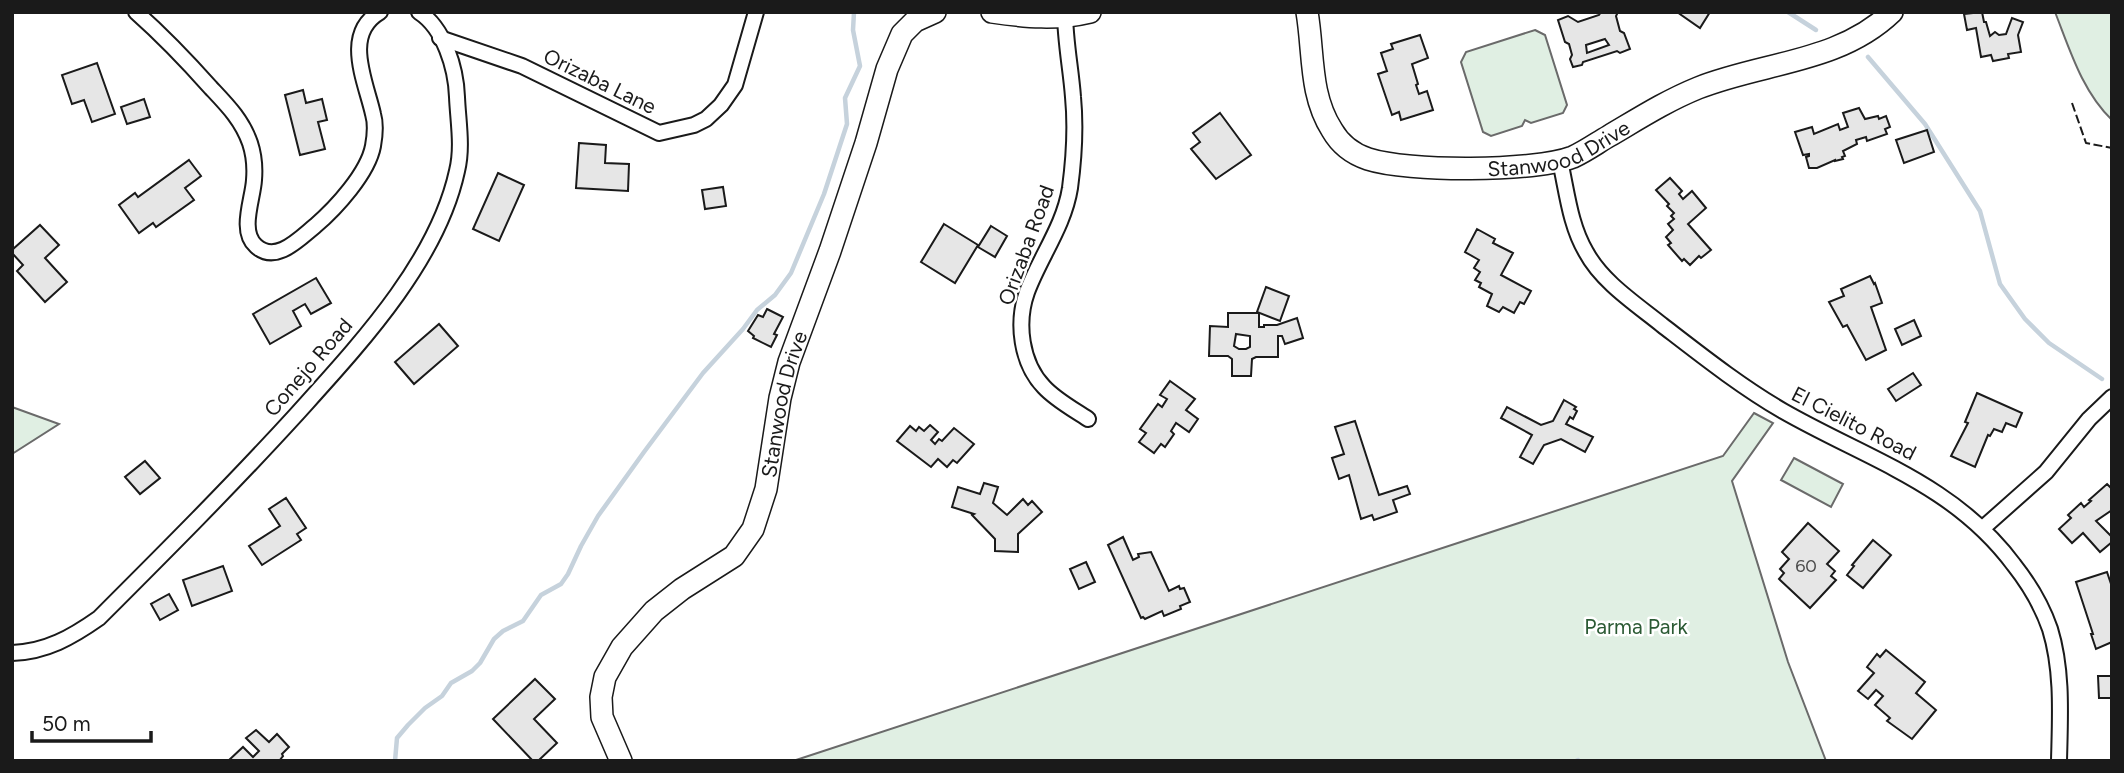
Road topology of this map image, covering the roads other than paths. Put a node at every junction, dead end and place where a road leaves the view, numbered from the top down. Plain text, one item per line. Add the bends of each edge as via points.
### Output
1 (136, 12) edge
2 (380, 12) edge
3 (419, 12) edge
4 (756, 12) edge
5 (935, 12) edge
6 (992, 12) edge
7 (1090, 12) edge
8 (1307, 12) edge
9 (1892, 12) edge
10 (1065, 14) edge
11 (440, 38) junction
12 (1560, 161) junction
13 (2112, 397) edge
14 (1088, 419) dead end
15 (1983, 528) junction
16 (12, 653) edge
17 (621, 761) edge
18 (2059, 761) edge

1 - 2 street via 231,108 243,126 254,163 248,230 251,241 268,252 286,248 317,223 367,165 375,132 362,76 360,38
3 - 11 street, Conejo Road via 433,23
4 - 11 street, Orizaba Lane via 736,85 721,105 694,125 659,133 522,66
5 - 17 main road, Stanwood Drive via 915,21 902,34 887,69 830,251 789,362 766,489 753,529 734,556 654,611 622,647 605,677 602,717
6 - 10 main road via 1026,17
7 - 10 main road
8 - 12 main road, Stanwood Drive via 1320,107 1339,140 1359,155 1391,164 1445,167
9 - 12 main road, Stanwood Drive via 1870,31 1835,49 1686,93
10 - 14 street, Orizaba Road via 1074,157 1058,225 1027,292 1021,332 1038,380
11 - 16 street, Conejo Road via 457,90 458,168 450,198 414,270 326,382 99,618 58,643
12 - 15 street, El Cielito Road via 1576,234 1587,256 1621,292 1772,405 1926,485
13 - 15 street via 2046,472
15 - 18 street, El Cielito Road via 2022,575 2050,630 2058,679

